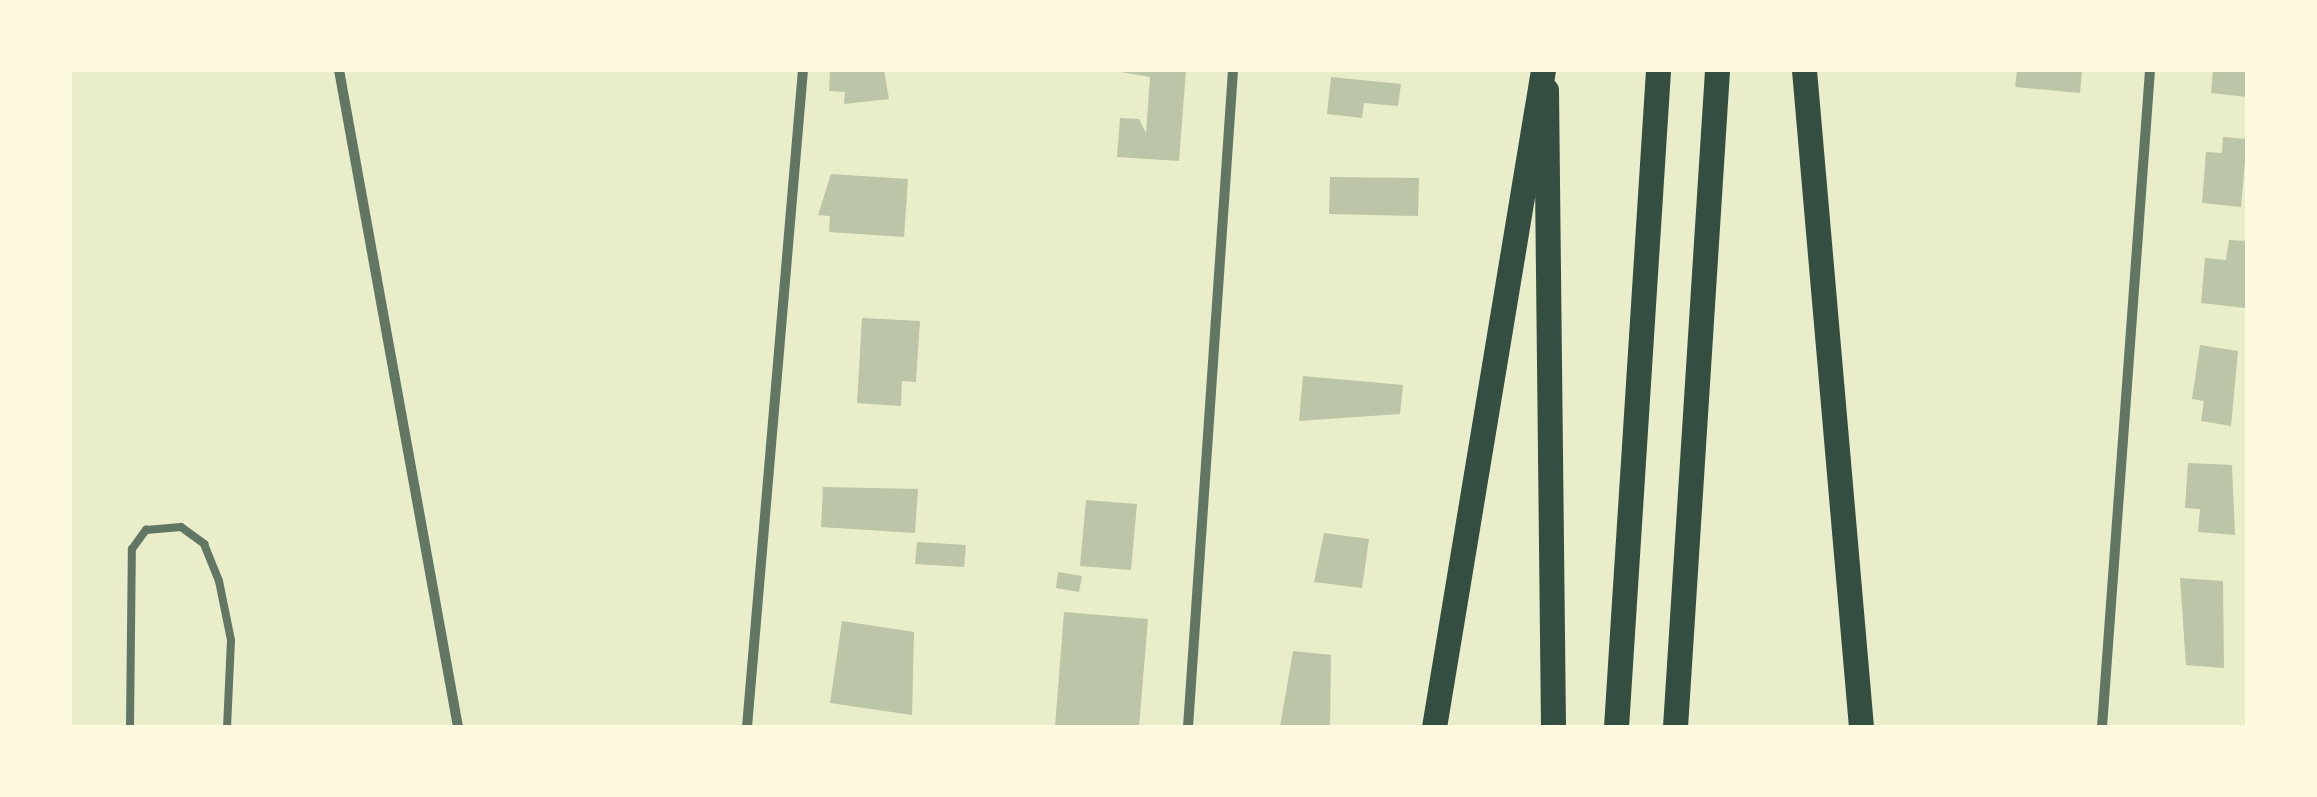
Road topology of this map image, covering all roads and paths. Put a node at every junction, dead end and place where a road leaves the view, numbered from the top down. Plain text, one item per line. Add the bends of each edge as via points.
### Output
1 (339, 70) edge
2 (803, 70) edge
3 (1233, 70) edge
4 (1543, 70) edge
5 (1658, 70) edge
6 (1717, 70) edge
7 (1804, 70) edge
8 (2150, 70) edge
9 (130, 727) edge
10 (227, 727) edge
11 (458, 727) edge
12 (748, 727) edge
13 (1188, 727) edge
14 (1434, 727) edge
15 (1553, 727) edge
16 (1616, 727) edge
17 (1675, 727) edge
18 (1861, 727) edge
19 (2102, 727) edge

1 - 11 street
2 - 12 street
3 - 13 street
4 - 14 highway
4 - 15 highway via 1554,200
5 - 16 highway
6 - 17 highway
7 - 18 highway
8 - 19 street
9 - 10 lane via 132,549 146,530 181,527 204,544 220,582 231,640

